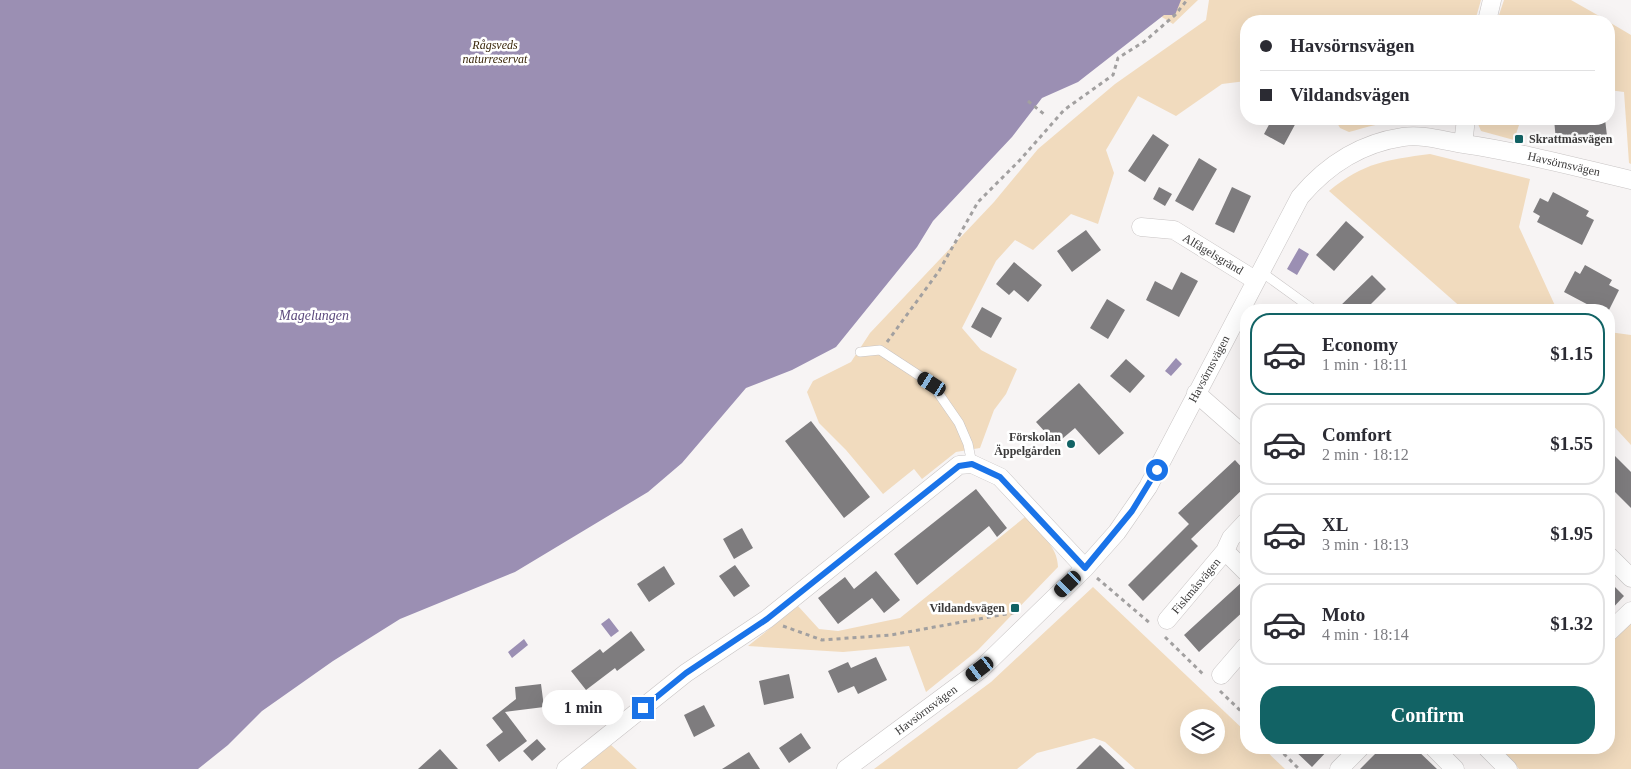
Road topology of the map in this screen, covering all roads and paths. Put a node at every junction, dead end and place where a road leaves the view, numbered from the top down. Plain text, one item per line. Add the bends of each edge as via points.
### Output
1 (1187, 0) edge
2 (1492, 0) edge
3 (1488, 15) edge
4 (1028, 101) dead end
5 (1045, 115) dead end
6 (1465, 125) edge
7 (1463, 144) junction
8 (1631, 180) edge
9 (1141, 227) dead end
10 (1258, 275) junction
11 (1243, 304) edge
12 (1304, 304) edge
13 (1240, 309) edge
14 (880, 350) junction
15 (860, 352) dead end
16 (1196, 393) junction
17 (1240, 432) edge
18 (972, 464) junction
19 (1240, 528) edge
20 (1225, 551) junction
21 (1615, 562) edge
22 (1240, 566) edge
23 (1085, 568) junction
24 (1631, 578) edge
25 (1045, 606) junction
26 (1631, 611) edge
27 (1167, 620) dead end
28 (775, 624) dead end
29 (1615, 626) edge
30 (1240, 653) edge
31 (1215, 681) junction
32 (1240, 709) edge
33 (1284, 754) edge
34 (1354, 754) edge
35 (1440, 754) edge
36 (1493, 754) edge
37 (566, 769) edge
38 (846, 769) edge
39 (1299, 769) edge
40 (1339, 769) edge
41 (1455, 769) edge
42 (1508, 769) edge

1 - 14 path via 1175,15 1118,58 1113,75 1064,110 978,202 939,271
2 - 3 street
4 - 5 path
6 - 7 street
7 - 8 street, Havsörnsvägen
7 - 10 street, Havsörnsvägen via 1405,137 1384,141 1342,159 1314,180 1300,197
9 - 10 street, Alfågelsgränd via 1174,230
10 - 11 street, Havsörnsvägen
10 - 12 lane
13 - 16 street, Havsörnsvägen
14 - 15 lane
14 - 18 lane via 932,384 959,423
16 - 17 street
16 - 23 street, Havsörnsvägen via 1148,487 1117,532
18 - 23 street via 1000,477
18 - 37 street via 959,466 944,475 767,619 686,673
19 - 20 street, Fiskmåsvägen
20 - 22 street, Fiskmåsvägen
20 - 27 street, Fiskmåsvägen
21 - 24 street
23 - 25 street, Havsörnsvägen
23 - 31 path
25 - 28 path via 891,635 832,640 822,640
25 - 38 street, Havsörnsvägen via 980,669
26 - 29 street
30 - 31 street
31 - 32 path
33 - 39 path
34 - 40 street
35 - 41 street
36 - 42 street

